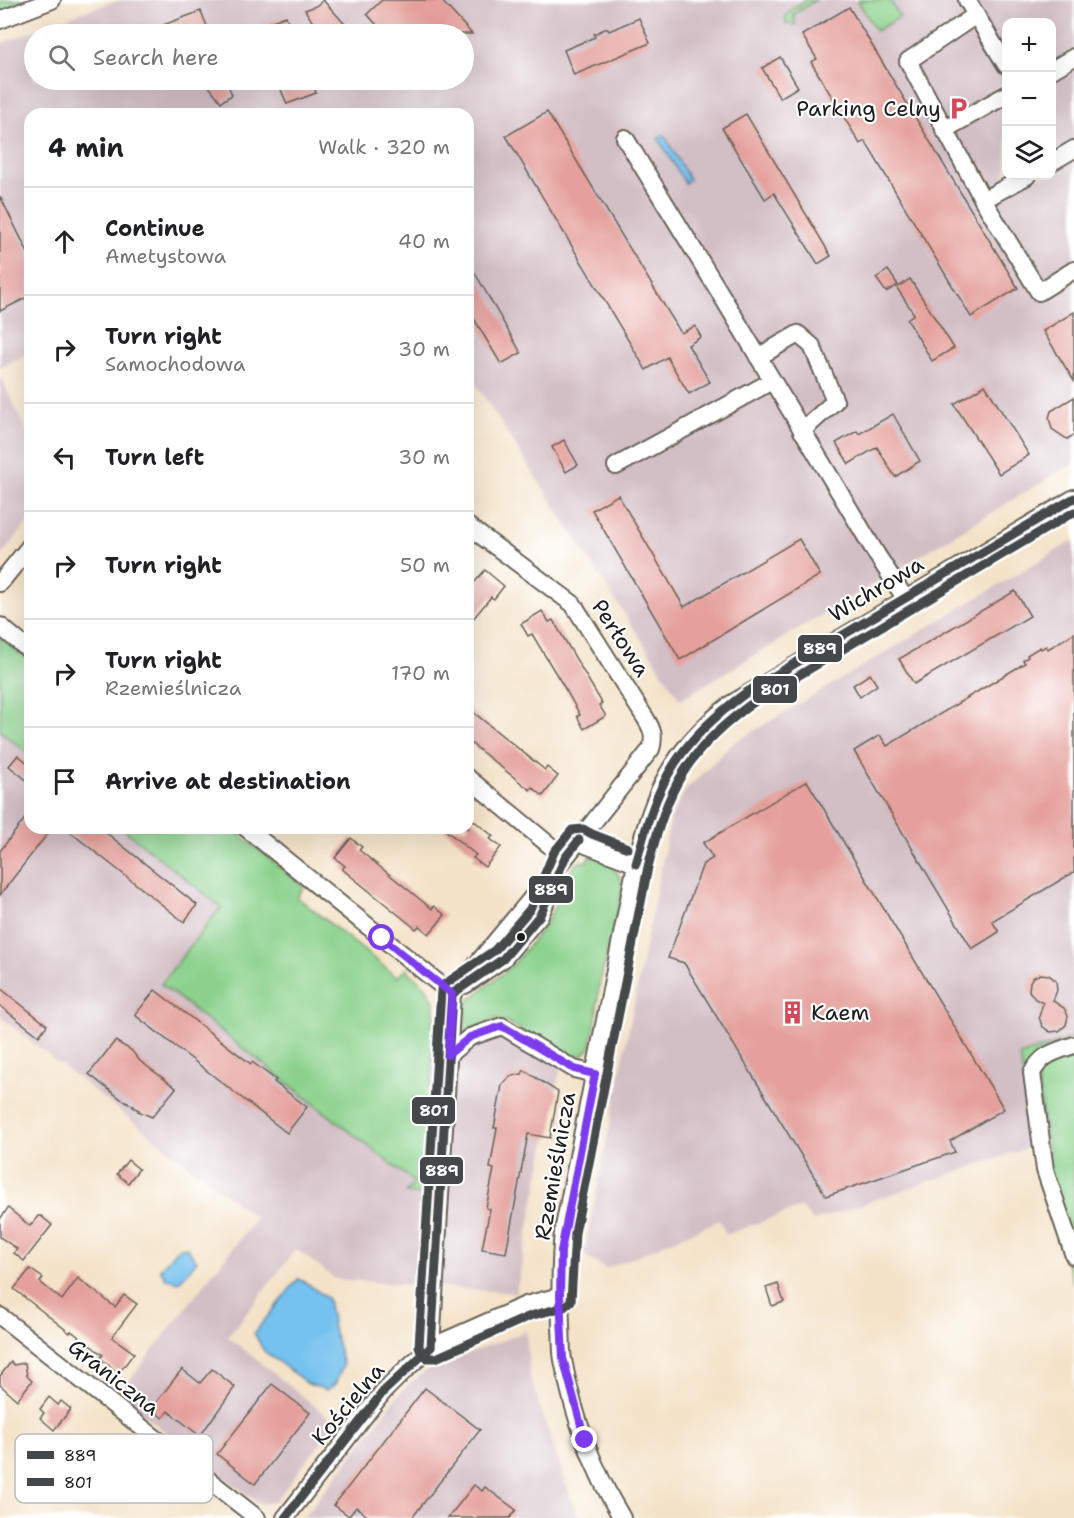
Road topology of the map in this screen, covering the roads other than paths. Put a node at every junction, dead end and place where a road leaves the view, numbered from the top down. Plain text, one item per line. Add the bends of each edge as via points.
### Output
1 (52, 0) edge
2 (967, 0) edge
3 (976, 15) junction
4 (0, 20) edge
5 (1074, 57) edge
6 (1002, 58) edge
7 (1056, 68) edge
8 (1002, 97) edge
9 (944, 130) junction
10 (625, 138) dead end
11 (1074, 149) edge
12 (1056, 160) edge
13 (1020, 180) edge
14 (983, 200) junction
15 (1074, 270) edge
16 (758, 357) junction
17 (772, 381) junction
18 (802, 431) junction
19 (616, 465) dead end
20 (1074, 498) edge
21 (474, 534) edge
22 (24, 554) edge
23 (0, 584) edge
24 (905, 598) junction
25 (0, 626) edge
26 (24, 646) edge
27 (705, 725) joint
28 (474, 783) edge
29 (253, 834) edge
30 (579, 840) junction
31 (565, 858) junction
32 (636, 864) junction
33 (452, 994) junction
34 (1074, 1045) edge
35 (448, 1055) junction
36 (595, 1074) junction
37 (1074, 1256) edge
38 (560, 1296) junction
39 (0, 1316) edge
40 (431, 1347) junction
41 (150, 1434) edge
42 (213, 1483) edge
43 (257, 1518) edge
44 (285, 1518) edge
45 (622, 1518) edge

1 - 4 street
2 - 3 street
3 - 6 street
3 - 9 street via 908,61
5 - 7 street
8 - 9 street
9 - 14 street
10 - 16 street
11 - 12 street
13 - 14 street
14 - 15 street via 1039,292
16 - 17 street
16 - 18 street via 798,334 812,346 835,401
17 - 18 street
17 - 19 street
18 - 24 street
20 - 24 street, Wichrowa
21 - 30 street, Perłowa via 573,604 652,729 651,748
22 - 23 street
24 - 27 street, Wichrowa via 747,692
25 - 26 street
27 - 32 street, Rzemieślnicza via 666,774 646,823
28 - 31 street
29 - 33 street
30 - 31 street
30 - 32 street
31 - 33 street
32 - 36 street, Rzemieślnicza
33 - 35 street
34 - 37 street via 1052,1052 1039,1061 1032,1073 1045,1170
35 - 36 street via 470,1037 502,1026 574,1069
35 - 40 street
36 - 38 street, Rzemieślnicza via 563,1232
38 - 40 street, Kościelna via 525,1305
38 - 45 street, Rzemieślnicza via 563,1358 573,1400 598,1473
39 - 41 street, Graniczna
40 - 44 street, Kościelna via 383,1392
42 - 43 street, Graniczna

